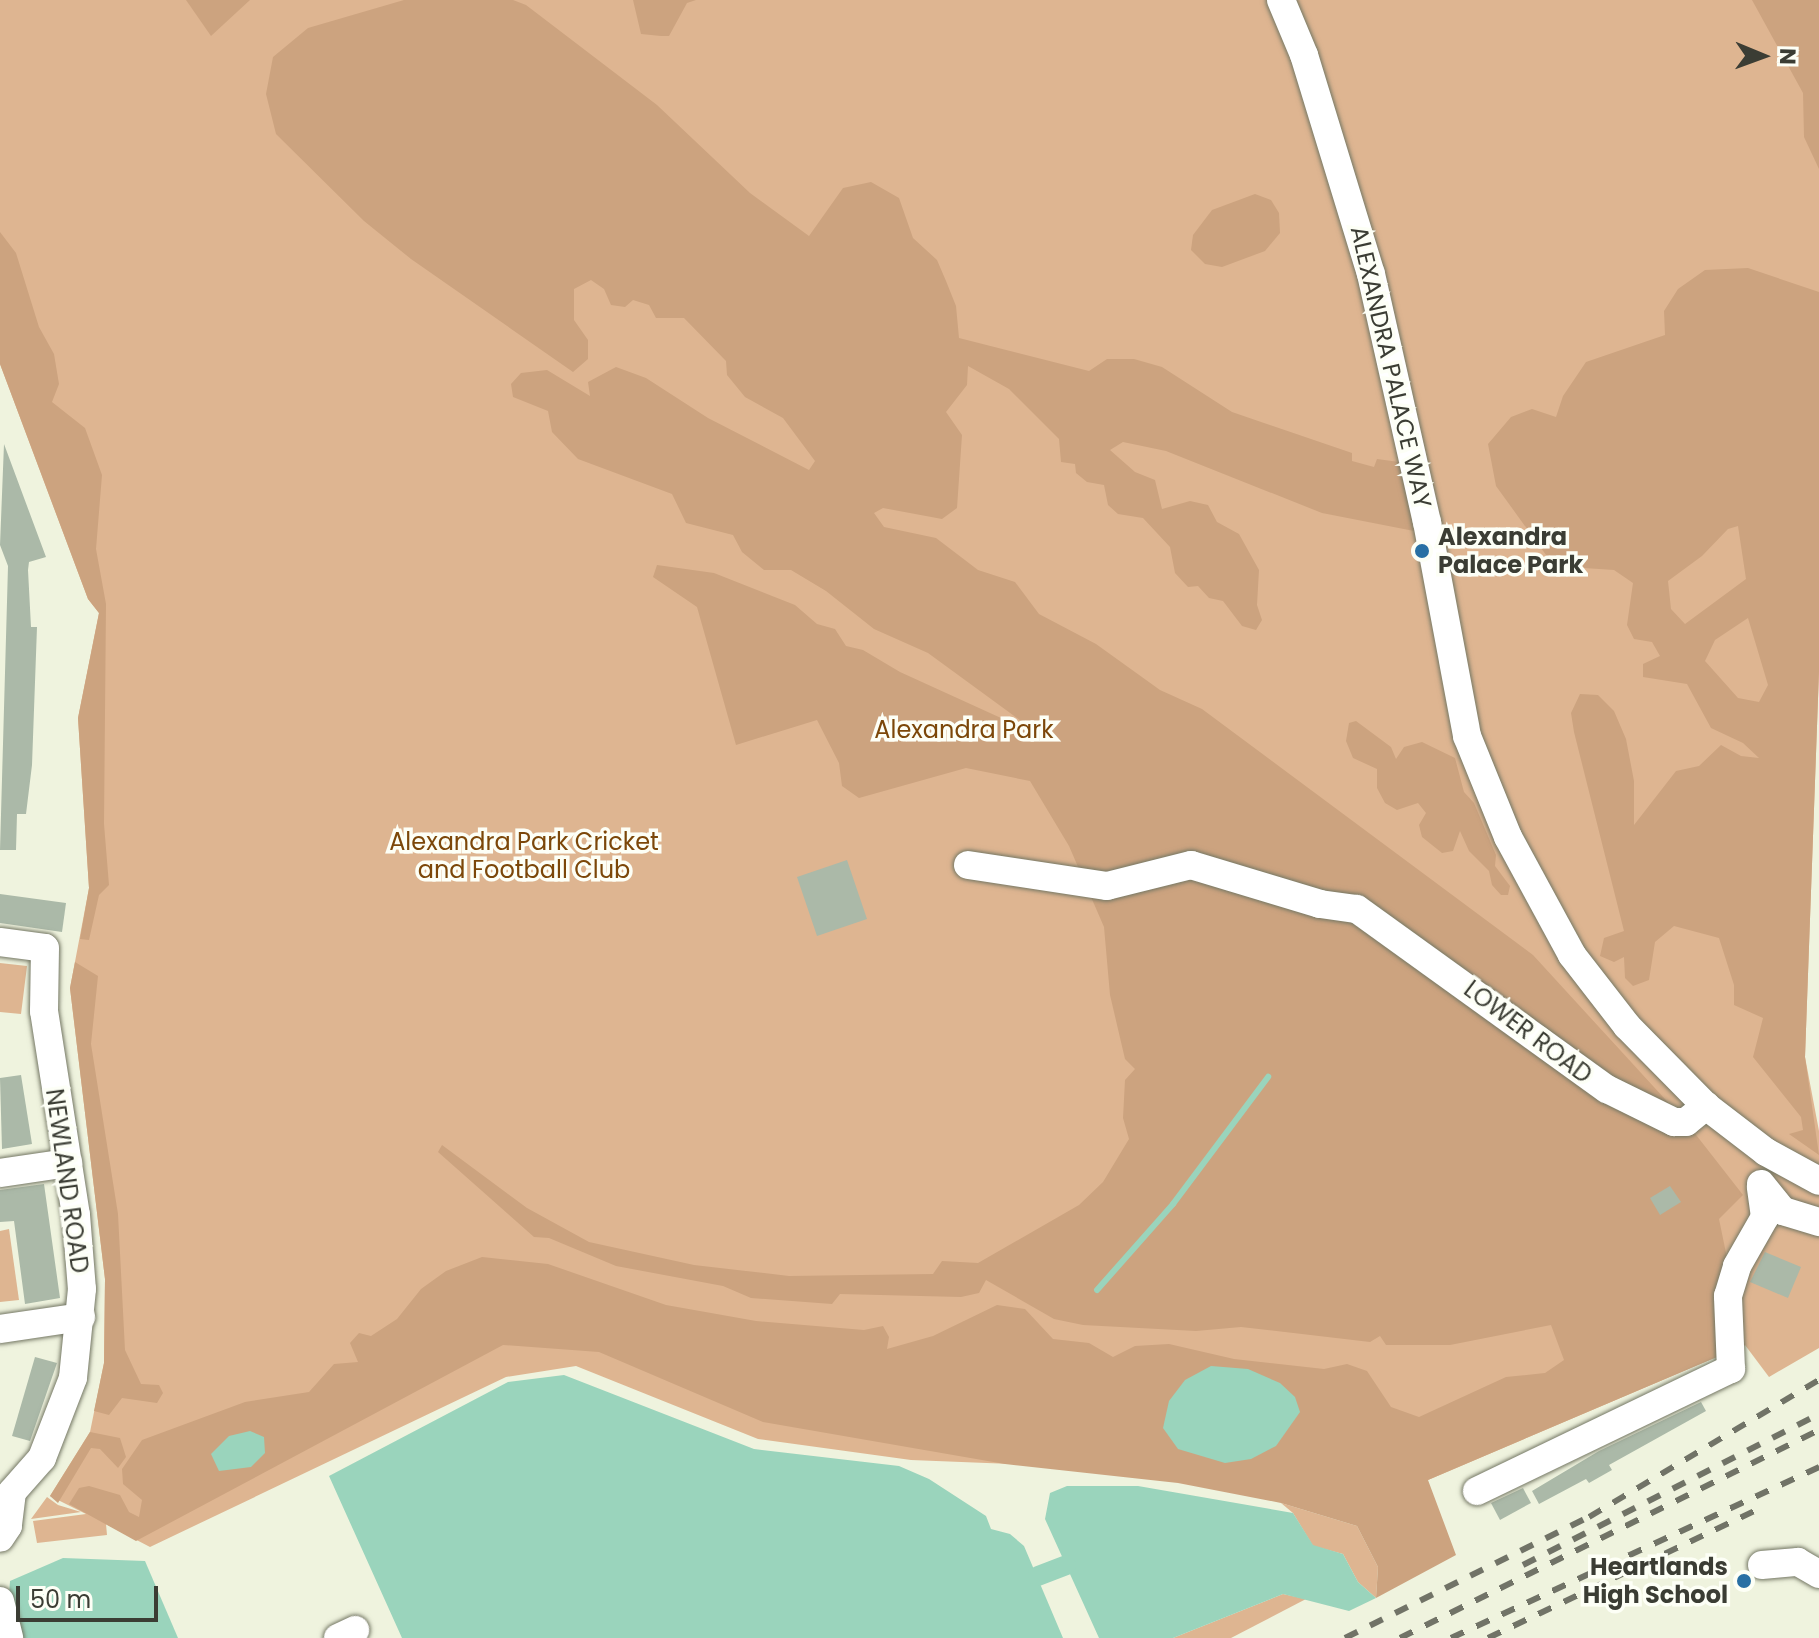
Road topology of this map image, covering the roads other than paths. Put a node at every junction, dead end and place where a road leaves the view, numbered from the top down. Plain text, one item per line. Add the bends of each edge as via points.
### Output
1 (1281, 0) edge
2 (968, 865) dead end
3 (0, 942) edge
4 (1706, 1106) junction
5 (1766, 1152) junction
6 (68, 1163) junction
7 (0, 1173) edge
8 (1819, 1181) edge
9 (1761, 1187) junction
10 (1819, 1222) edge
11 (81, 1317) junction
12 (0, 1329) edge
13 (1477, 1491) dead end
14 (6, 1493) edge
15 (0, 1538) edge
16 (1810, 1559) edge
17 (1762, 1565) dead end
18 (0, 1601) edge
19 (9, 1638) edge

1 - 4 street, ALEXANDRA PALACE WAY via 1304,55 1371,274 1424,508 1453,676 1482,775 1508,837 1572,955 1627,1026
2 - 4 street, LOWER ROAD via 1107,886 1191,865 1320,904 1357,909 1607,1089 1674,1122 1686,1122
3 - 6 street, NEWLAND ROAD via 45,948 44,1011
4 - 5 street, ALEXANDRA PALACE WAY
5 - 8 street, ALEXANDRA PALACE WAY
5 - 9 street
6 - 7 street
6 - 11 street, NEWLAND ROAD via 81,1254
9 - 10 street via 1783,1211
9 - 13 street via 1765,1217 1737,1266 1728,1296 1731,1369
11 - 12 street
11 - 14 street, NEWLAND ROAD via 73,1378 42,1458
14 - 15 street, NEWLAND ROAD via 8,1526
16 - 17 street
18 - 19 street

